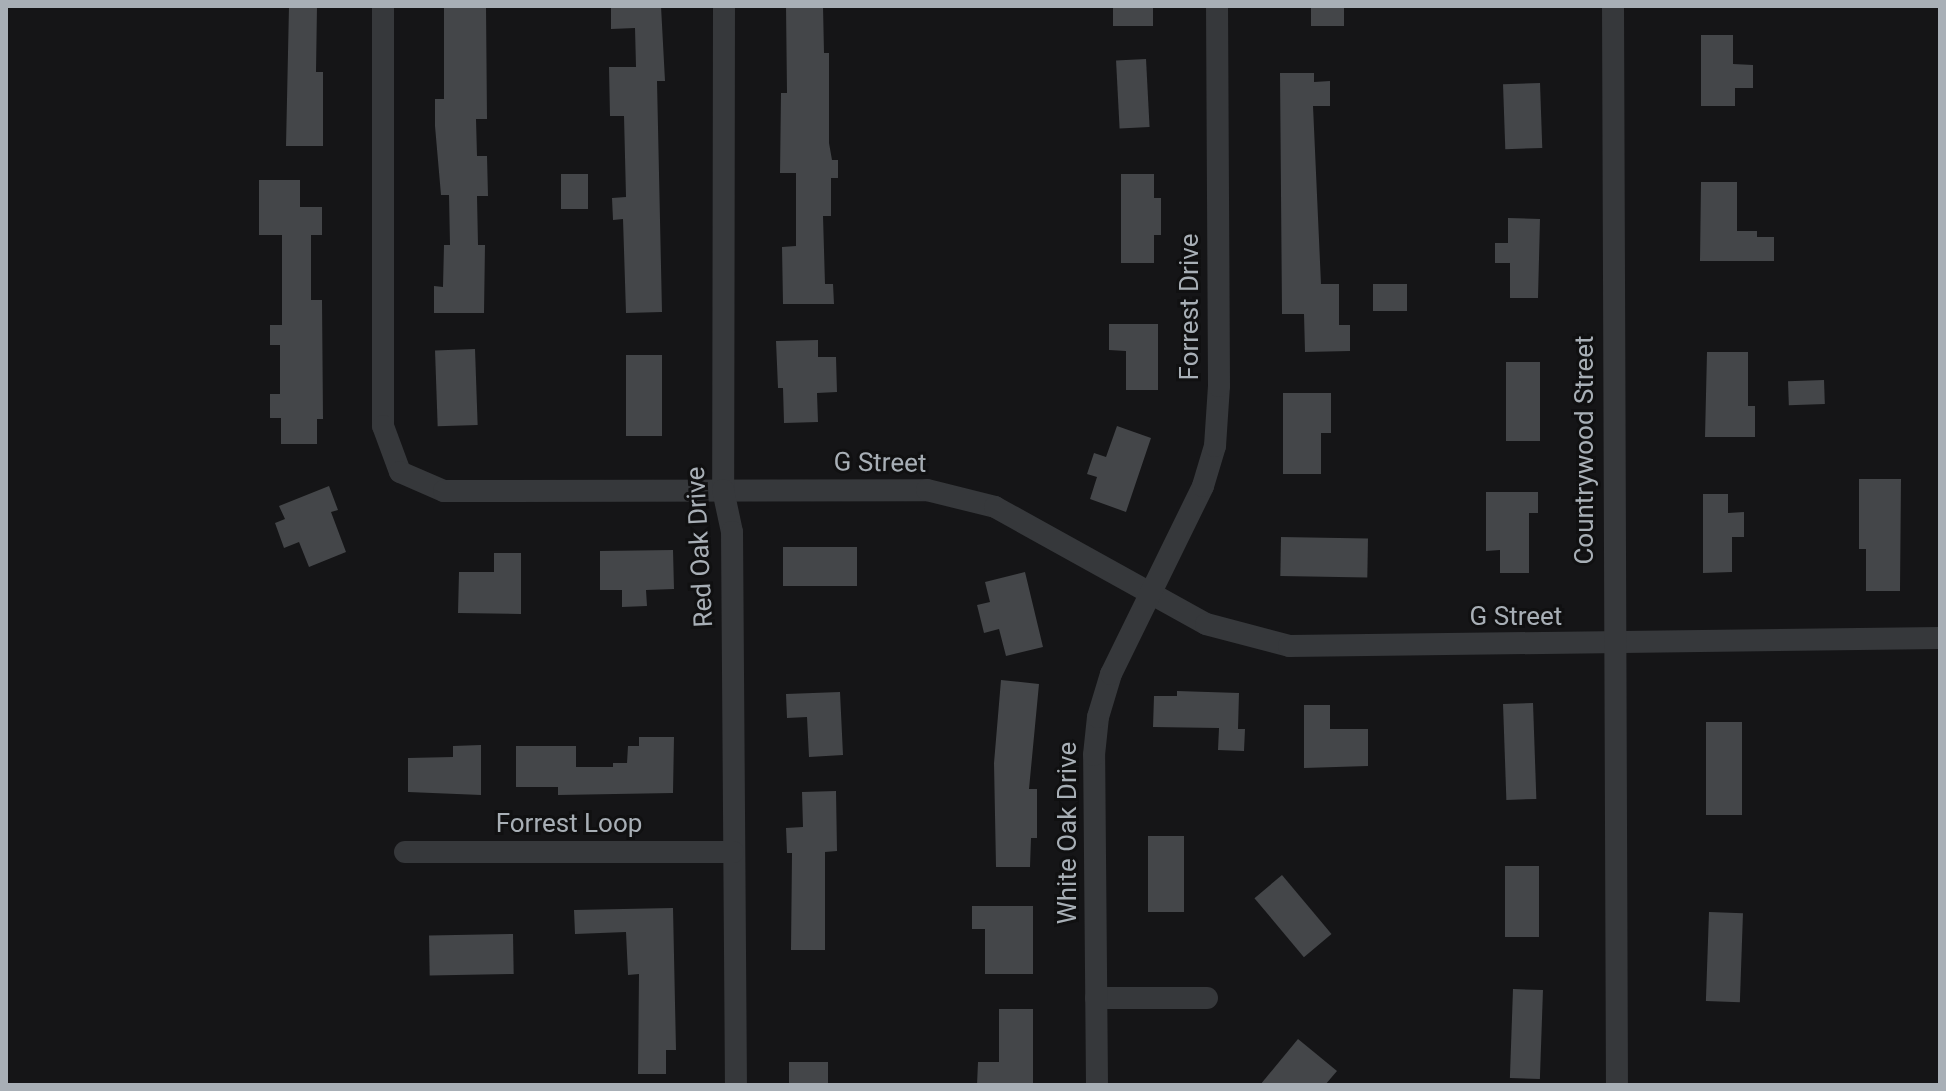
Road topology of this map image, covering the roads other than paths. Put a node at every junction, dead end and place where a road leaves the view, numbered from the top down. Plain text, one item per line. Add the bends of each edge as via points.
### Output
1 (383, 6) edge
2 (724, 6) edge
3 (1217, 6) edge
4 (1613, 6) edge
5 (723, 490) junction
6 (1149, 592) junction
7 (1940, 638) edge
8 (1614, 645) junction
9 (405, 852) dead end
10 (733, 852) junction
11 (1096, 998) junction
12 (1207, 998) dead end
13 (736, 1085) edge
14 (1097, 1085) edge
15 (1617, 1085) edge

1 - 5 street, G Street via 383,426 400,472 444,491
2 - 5 street, Red Oak Drive
3 - 6 street, Forrest Drive via 1215,446 1203,486
4 - 8 street, Countrywood Street
5 - 6 street, G Street via 927,490 995,507
5 - 10 street, Red Oak Drive via 732,532
6 - 8 street, G Street via 1206,624 1289,646
6 - 11 street, White Oak Drive via 1111,674 1098,717
7 - 8 street, G Street
8 - 15 street, Countrywood Street
9 - 10 street, Forrest Loop
10 - 13 street, Red Oak Drive
11 - 12 street
11 - 14 street, White Oak Drive

